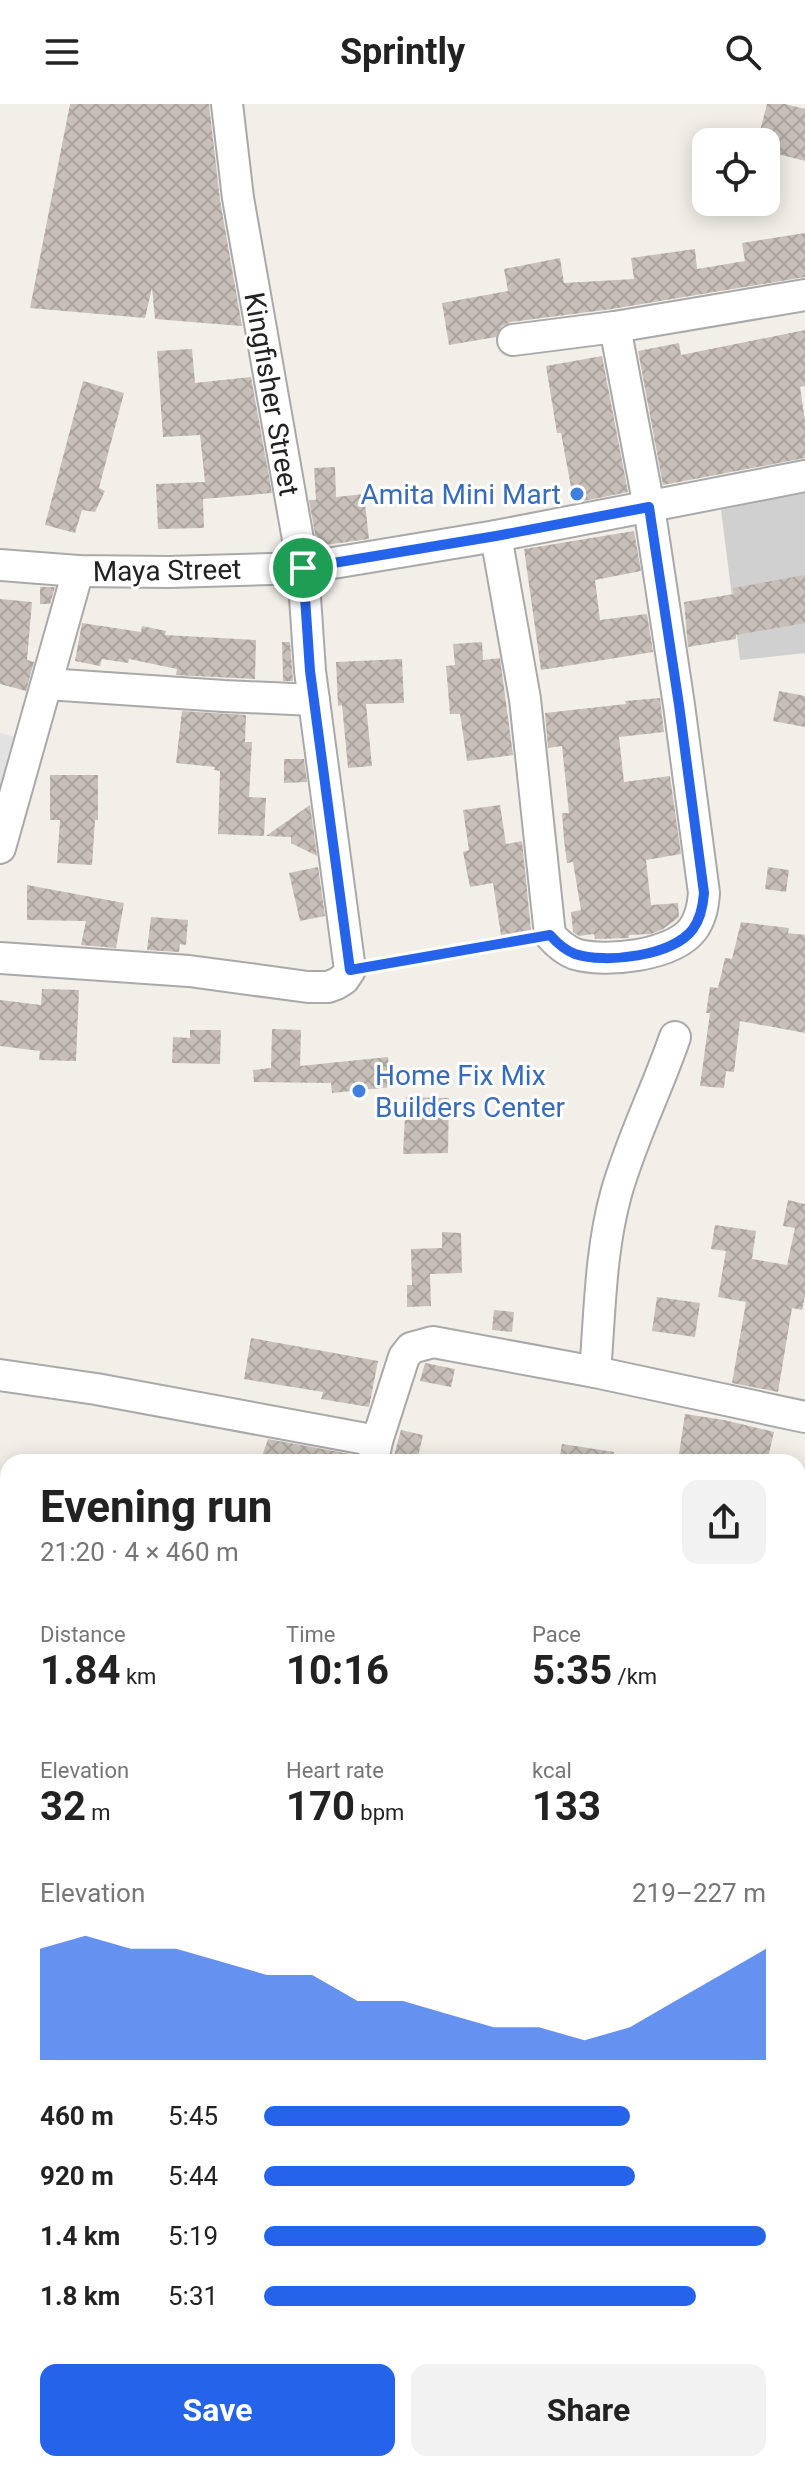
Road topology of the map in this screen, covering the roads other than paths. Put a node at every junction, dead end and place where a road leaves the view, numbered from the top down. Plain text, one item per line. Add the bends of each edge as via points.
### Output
1 (227, 104) edge
2 (805, 295) edge
3 (615, 327) junction
4 (513, 340) dead end
5 (805, 476) edge
6 (649, 507) junction
7 (496, 536) junction
8 (0, 565) edge
9 (303, 568) junction
10 (78, 571) junction
11 (47, 684) junction
12 (314, 700) junction
13 (0, 848) edge
14 (0, 958) edge
15 (675, 1037) dead end
16 (595, 1372) junction
17 (0, 1375) edge
18 (805, 1417) edge
19 (375, 1452) edge

1 - 9 street, Kingfisher Street via 238,198
2 - 3 street
3 - 4 street
3 - 6 street
5 - 6 street, Maya Street
6 - 7 street, Maya Street
6 - 7 street via 704,893 691,932 654,951 610,959 573,953 550,935 525,699
7 - 9 street, Maya Street
8 - 10 street, Maya Street
9 - 10 street, Maya Street
9 - 12 street, Kingfisher Street
10 - 11 street
11 - 12 street
11 - 13 street
12 - 14 street, Kingfisher Street via 350,970 344,979 328,987 308,987 189,971
15 - 16 street via 616,1194 604,1252
16 - 18 street
16 - 19 street via 421,1344 404,1357
17 - 19 street via 96,1389

